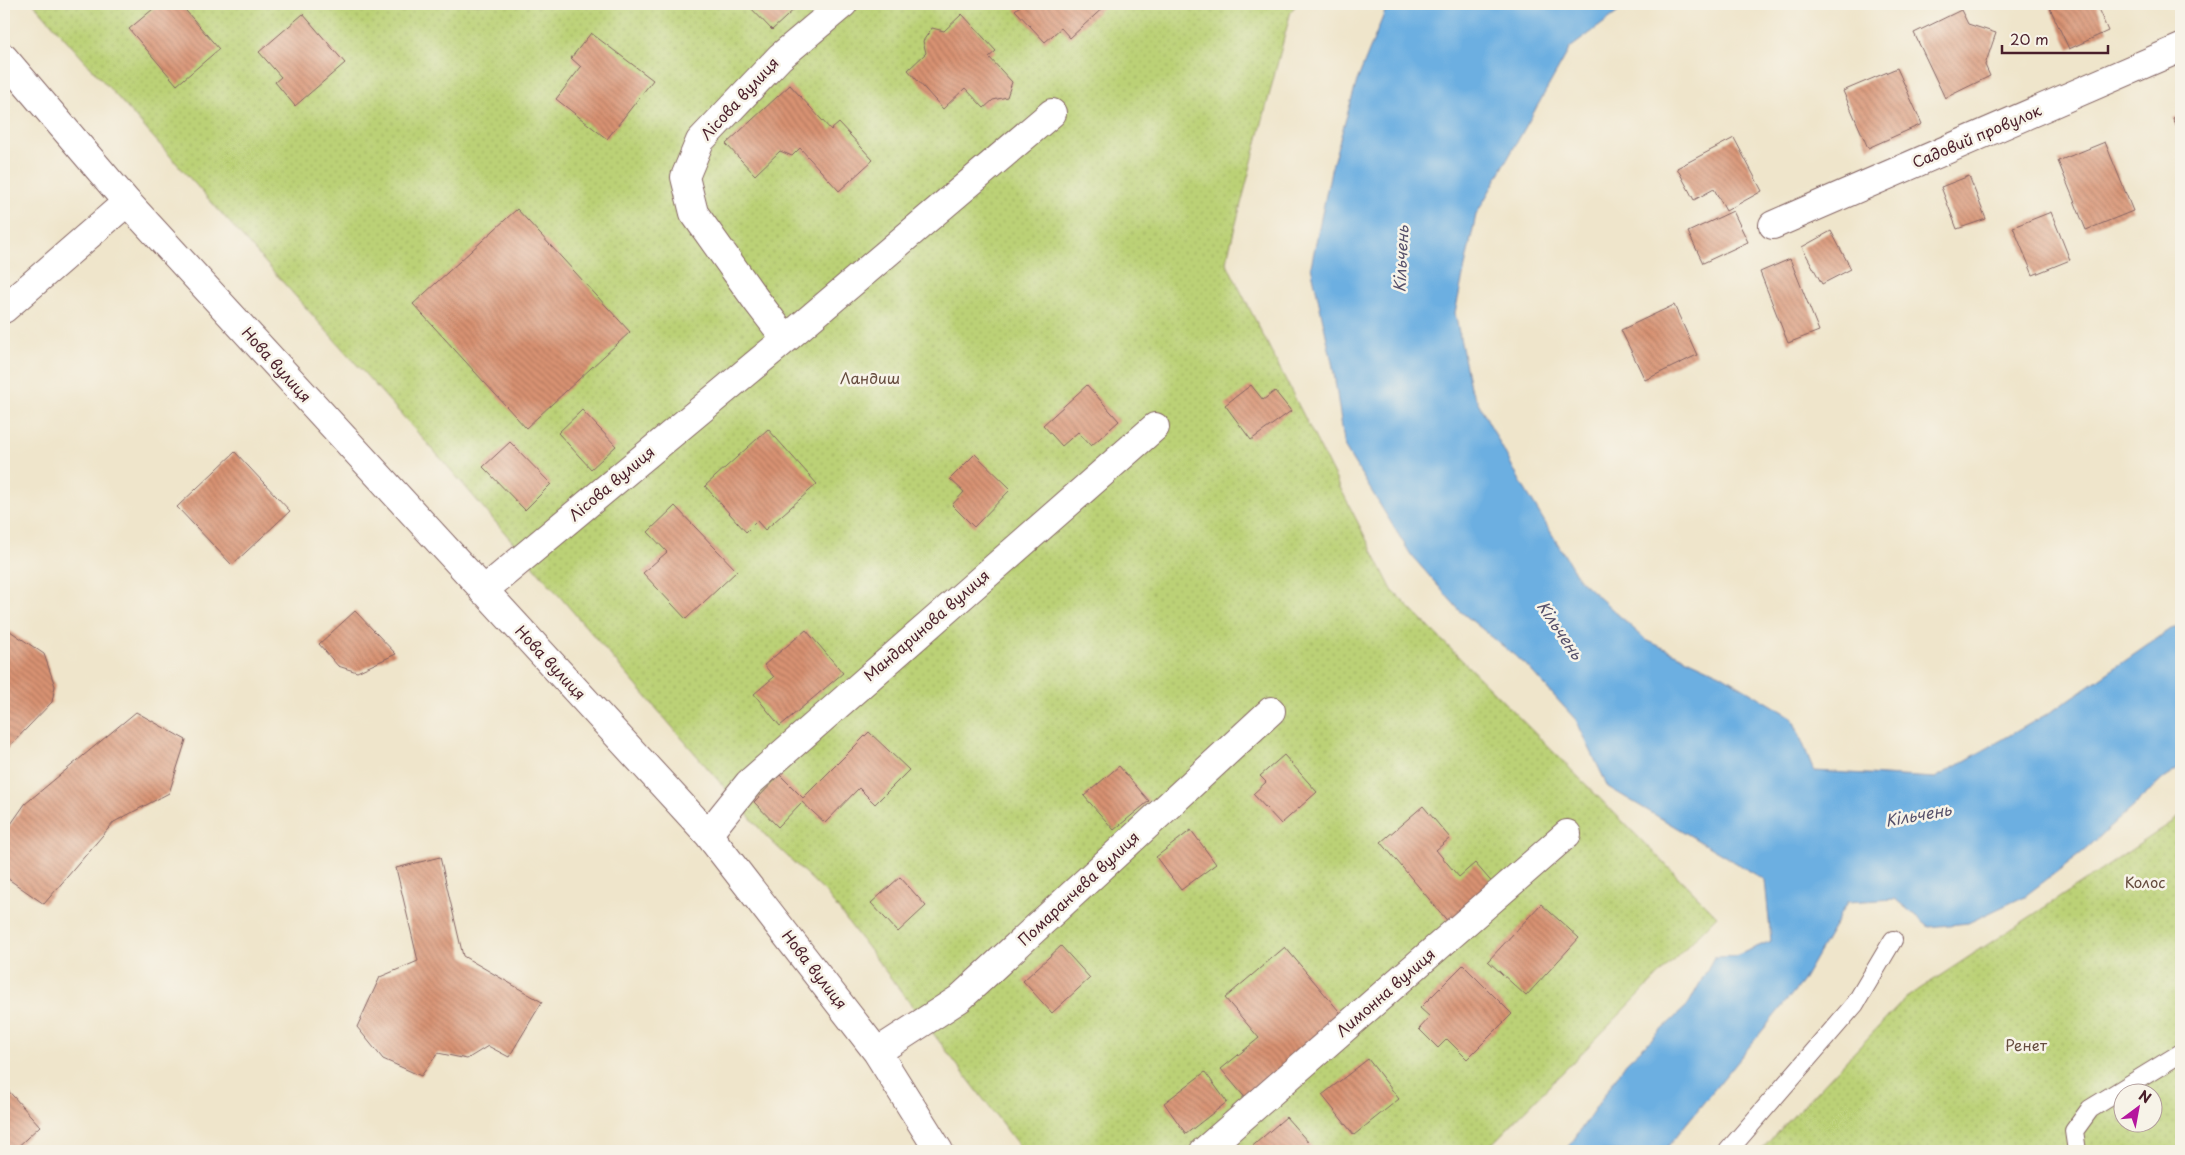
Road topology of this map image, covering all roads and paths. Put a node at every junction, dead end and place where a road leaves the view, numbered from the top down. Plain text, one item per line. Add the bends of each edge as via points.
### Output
1 (843, 4) edge
2 (2181, 48) edge
3 (4, 58) edge
4 (1052, 113) dead end
5 (128, 202) junction
6 (1774, 225) dead end
7 (4, 309) edge
8 (786, 339) junction
9 (1155, 427) dead end
10 (483, 591) junction
11 (1271, 711) dead end
12 (708, 834) junction
13 (1567, 834) dead end
14 (1892, 940) dead end
15 (877, 1052) junction
16 (2181, 1053) edge
17 (938, 1151) edge
18 (1204, 1151) edge
19 (1728, 1151) edge
20 (2077, 1151) edge

1 - 8 street, Лісова вулиця via 780,57 700,141 685,177 694,212
2 - 6 street, Садовий провулок
3 - 5 street, Нова вулиця
4 - 8 street, Лісова вулиця
5 - 7 street
5 - 10 street, Нова вулиця
8 - 10 street, Лісова вулиця
9 - 12 street, Мандаринова вулиця via 749,783
10 - 12 street, Нова вулиця
11 - 15 street, Помаранчева вулиця via 959,999
12 - 15 street, Нова вулиця
13 - 18 street, Лимонна вулиця
14 - 19 lane via 1855,1004
15 - 17 street, Нова вулиця
16 - 20 lane via 2090,1109 2074,1131

